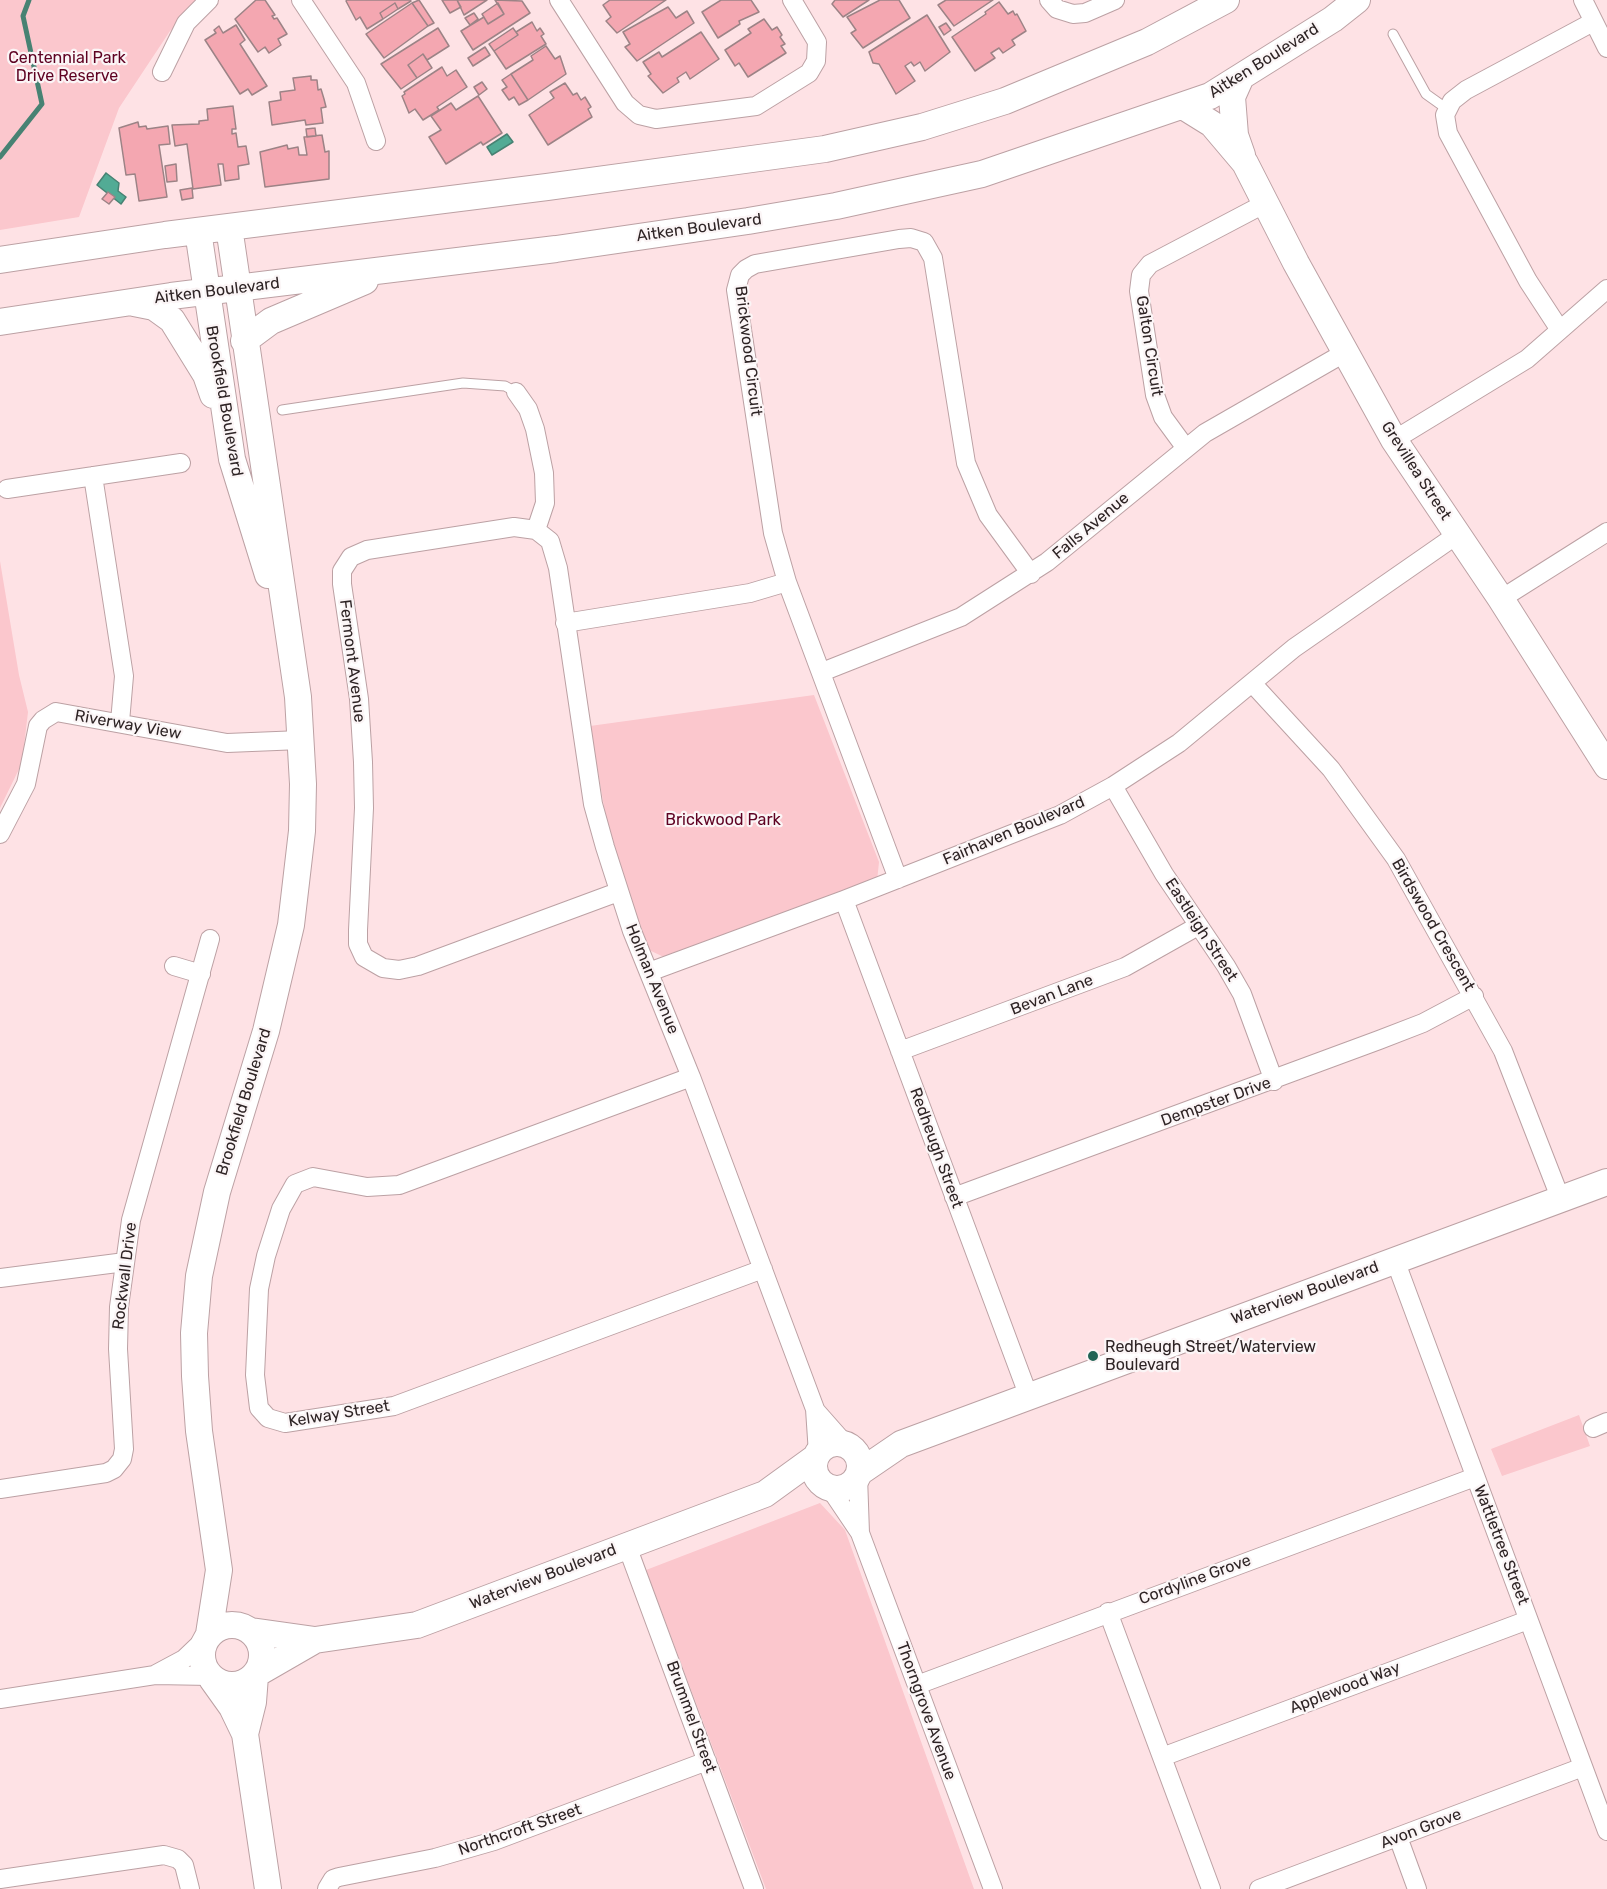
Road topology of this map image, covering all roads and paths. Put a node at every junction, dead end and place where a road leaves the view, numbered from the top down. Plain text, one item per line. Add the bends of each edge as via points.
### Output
1 (209, 0) edge
2 (301, 0) edge
3 (559, 0) edge
4 (792, 0) edge
5 (1049, 0) edge
6 (1115, 0) edge
7 (1226, 0) edge
8 (1357, 0) edge
9 (1583, 0) edge
10 (1593, 22) junction
11 (1393, 34) dead end
12 (1607, 48) edge
13 (162, 72) dead end
14 (1240, 79) junction
15 (1183, 106) junction
16 (1447, 109) junction
17 (376, 141) dead end
18 (1245, 164) junction
19 (1266, 203) junction
20 (229, 227) junction
21 (198, 231) junction
22 (0, 260) edge
23 (402, 267) junction
24 (237, 287) junction
25 (1607, 289) edge
26 (207, 291) junction
27 (122, 303) junction
28 (0, 322) edge
29 (1560, 330) junction
30 (244, 341) junction
31 (1346, 352) junction
32 (516, 392) joint
33 (282, 411) dead end
34 (228, 432) junction
35 (1394, 440) junction
36 (1185, 447) junction
37 (181, 463) dead end
38 (93, 476) junction
39 (7, 489) dead end
40 (540, 532) junction
41 (1607, 532) edge
42 (1458, 534) junction
43 (1031, 574) junction
44 (787, 582) junction
45 (1501, 599) junction
46 (565, 623) junction
47 (288, 635) junction
48 (822, 672) junction
49 (1252, 683) junction
50 (120, 722) junction
51 (301, 740) junction
52 (1605, 759) edge
53 (1113, 786) junction
54 (0, 834) edge
55 (898, 879) junction
56 (618, 892) junction
57 (844, 900) junction
58 (1198, 926) junction
59 (210, 939) dead end
60 (174, 966) dead end
61 (649, 972) junction
62 (201, 974) junction
63 (1474, 996) junction
64 (900, 1052) junction
65 (692, 1077) junction
66 (1274, 1081) junction
67 (1607, 1182) edge
68 (954, 1197) junction
69 (1561, 1200) junction
70 (1395, 1260) junction
71 (125, 1262) junction
72 (763, 1269) junction
73 (0, 1278) edge
74 (1029, 1397) junction
75 (815, 1409) junction
76 (901, 1444) junction
77 (848, 1446) junction
78 (817, 1455) junction
79 (859, 1474) junction
80 (1475, 1477) junction
81 (827, 1487) junction
82 (0, 1489) edge
83 (765, 1494) junction
84 (860, 1533) junction
85 (627, 1546) junction
86 (219, 1570) junction
87 (1108, 1612) junction
88 (1528, 1620) junction
89 (249, 1629) junction
90 (208, 1636) junction
91 (315, 1640) junction
92 (154, 1675) junction
93 (255, 1675) junction
94 (211, 1677) junction
95 (917, 1685) junction
96 (0, 1699) edge
97 (245, 1734) junction
98 (1162, 1756) junction
99 (707, 1761) junction
100 (1583, 1767) junction
101 (1607, 1831) edge
102 (1398, 1837) junction
103 (0, 1879) edge
104 (328, 1886) edge
105 (190, 1889) edge
106 (268, 1889) edge
107 (754, 1889) edge
108 (993, 1889) edge
109 (1211, 1889) edge
110 (1259, 1889) edge
111 (1418, 1889) edge

1 - 13 street via 186,23
2 - 17 street via 356,83
3 - 4 street via 625,103 639,115 656,119 756,106 809,73 816,61 817,42
5 - 6 street via 1057,9 1085,14
7 - 20 street via 1097,65 1005,101 911,129 741,162
8 - 14 street, Aitken Boulevard
9 - 10 street
10 - 12 street
10 - 16 street via 1466,90
11 - 16 lane via 1426,94
14 - 15 street, Aitken Boulevard
14 - 18 street via 1232,97 1233,118
15 - 18 street via 1212,124
15 - 23 street, Aitken Boulevard via 982,174 836,206 556,249
16 - 29 street via 1445,124 1449,133 1528,281
18 - 19 street, Grevillea Street
19 - 31 street, Grevillea Street
19 - 36 street, Galton Circuit via 1150,264 1141,275 1139,291 1155,395 1163,417
20 - 21 street
20 - 24 street, Brookfield Boulevard
21 - 22 street
21 - 26 street, Brookfield Boulevard
23 - 24 street, Aitken Boulevard
23 - 30 street via 272,321
24 - 26 street, Aitken Boulevard
24 - 30 street, Brookfield Boulevard
25 - 29 street
26 - 27 street, Aitken Boulevard
26 - 34 street, Brookfield Boulevard
27 - 28 street, Aitken Boulevard
27 - 34 street via 154,307 172,320 206,375
29 - 35 street via 1527,359
30 - 47 street, Brookfield Boulevard
31 - 35 street, Grevillea Street
31 - 36 street, Falls Avenue
32 - 33 lane via 505,386 464,383
32 - 40 street via 535,429 544,473 546,503
34 - 47 street, Brookfield Boulevard via 244,504
35 - 42 street, Grevillea Street
36 - 43 street, Falls Avenue
37 - 38 street
38 - 39 street
38 - 50 street via 124,676
40 - 46 street, Holman Avenue via 554,550
40 - 56 street, Fermont Avenue via 514,527 367,550 345,562 342,584 359,699 363,762 358,944 370,962 399,970
41 - 45 street
42 - 45 street, Grevillea Street
42 - 49 street, Fairhaven Boulevard via 1294,648
43 - 44 street, Brickwood Circuit via 988,515 974,488 959,430 933,258 924,242 911,238 755,264 740,275 737,283 773,533
43 - 48 street, Falls Avenue via 961,617
44 - 46 street via 750,593
44 - 48 street, Brickwood Circuit
45 - 52 street, Grevillea Street
46 - 56 street, Holman Avenue via 593,804
47 - 51 street, Brookfield Boulevard
48 - 55 street, Brickwood Circuit
49 - 53 street, Fairhaven Boulevard via 1195,731
49 - 63 street, Birdswood Crescent via 1364,811
50 - 51 street, Riverway View via 227,743
50 - 54 street, Riverway View via 56,712 43,720 35,734 26,784
51 - 86 street, Brookfield Boulevard via 302,831 291,925 266,1030 215,1201 199,1276 195,1376
53 - 55 street, Fairhaven Boulevard via 1050,819
53 - 58 street, Eastleigh Street
55 - 57 street, Fairhaven Boulevard
56 - 61 street, Holman Avenue
57 - 61 street, Fairhaven Boulevard
57 - 64 street, Redheugh Street
58 - 64 street, Bevan Lane via 1125,967
58 - 66 street, Eastleigh Street via 1242,994
59 - 62 street, Rockwall Drive
60 - 62 street
61 - 65 street, Holman Avenue
62 - 71 street, Rockwall Drive via 131,1220
63 - 66 street, Dempster Drive via 1423,1023
63 - 69 street, Birdswood Crescent via 1503,1052
64 - 68 street, Redheugh Street
65 - 72 street, Holman Avenue
65 - 72 street, Kelway Street via 399,1185 367,1187 313,1178 294,1184 281,1209 259,1289 255,1375 259,1408 268,1418 285,1423 394,1406
66 - 68 street, Dempster Drive
67 - 69 street, Waterview Boulevard
68 - 74 street, Redheugh Street
69 - 70 street, Waterview Boulevard
70 - 74 street, Waterview Boulevard
70 - 80 street, Wattletree Street
71 - 73 street
71 - 82 street, Rockwall Drive via 118,1349 122,1459 106,1473
72 - 75 street, Holman Avenue
74 - 76 street, Waterview Boulevard
75 - 77 street, Holman Avenue
75 - 78 street, Holman Avenue
76 - 77 street, Waterview Boulevard
76 - 79 street, Waterview Boulevard
77 - 78 street via 827,1446
77 - 79 street via 858,1458
78 - 81 street via 817,1476
78 - 83 street, Waterview Boulevard
79 - 81 street via 843,1488
79 - 84 street, Thorngrove Avenue
80 - 87 street, Cordyline Grove
80 - 88 street, Wattletree Street
81 - 83 street, Waterview Boulevard
81 - 84 street, Thorngrove Avenue
83 - 85 street, Waterview Boulevard
84 - 95 street, Thorngrove Avenue
85 - 91 street, Waterview Boulevard via 417,1625
85 - 99 street, Brummel Street
86 - 89 street, Brookfield Boulevard
86 - 90 street, Brookfield Boulevard
87 - 95 street, Cordyline Grove
87 - 98 street
88 - 98 street, Applewood Way
88 - 100 street, Wattletree Street
89 - 90 street via 226,1625
89 - 91 street, Waterview Boulevard
89 - 93 street via 263,1656
90 - 92 street via 184,1659
90 - 94 street via 201,1657
91 - 93 street, Waterview Boulevard
92 - 94 street
92 - 96 street
93 - 94 street via 239,1685 220,1683
93 - 97 street
94 - 97 street
95 - 108 street, Thorngrove Avenue
97 - 106 street
98 - 109 street
99 - 104 street, Northcroft Street via 494,1841 435,1858 346,1875 333,1879
99 - 107 street, Brummel Street
100 - 101 street, Wattletree Street
100 - 102 street, Avon Grove
102 - 110 street, Avon Grove
102 - 111 street
103 - 105 street via 164,1855 184,1865

